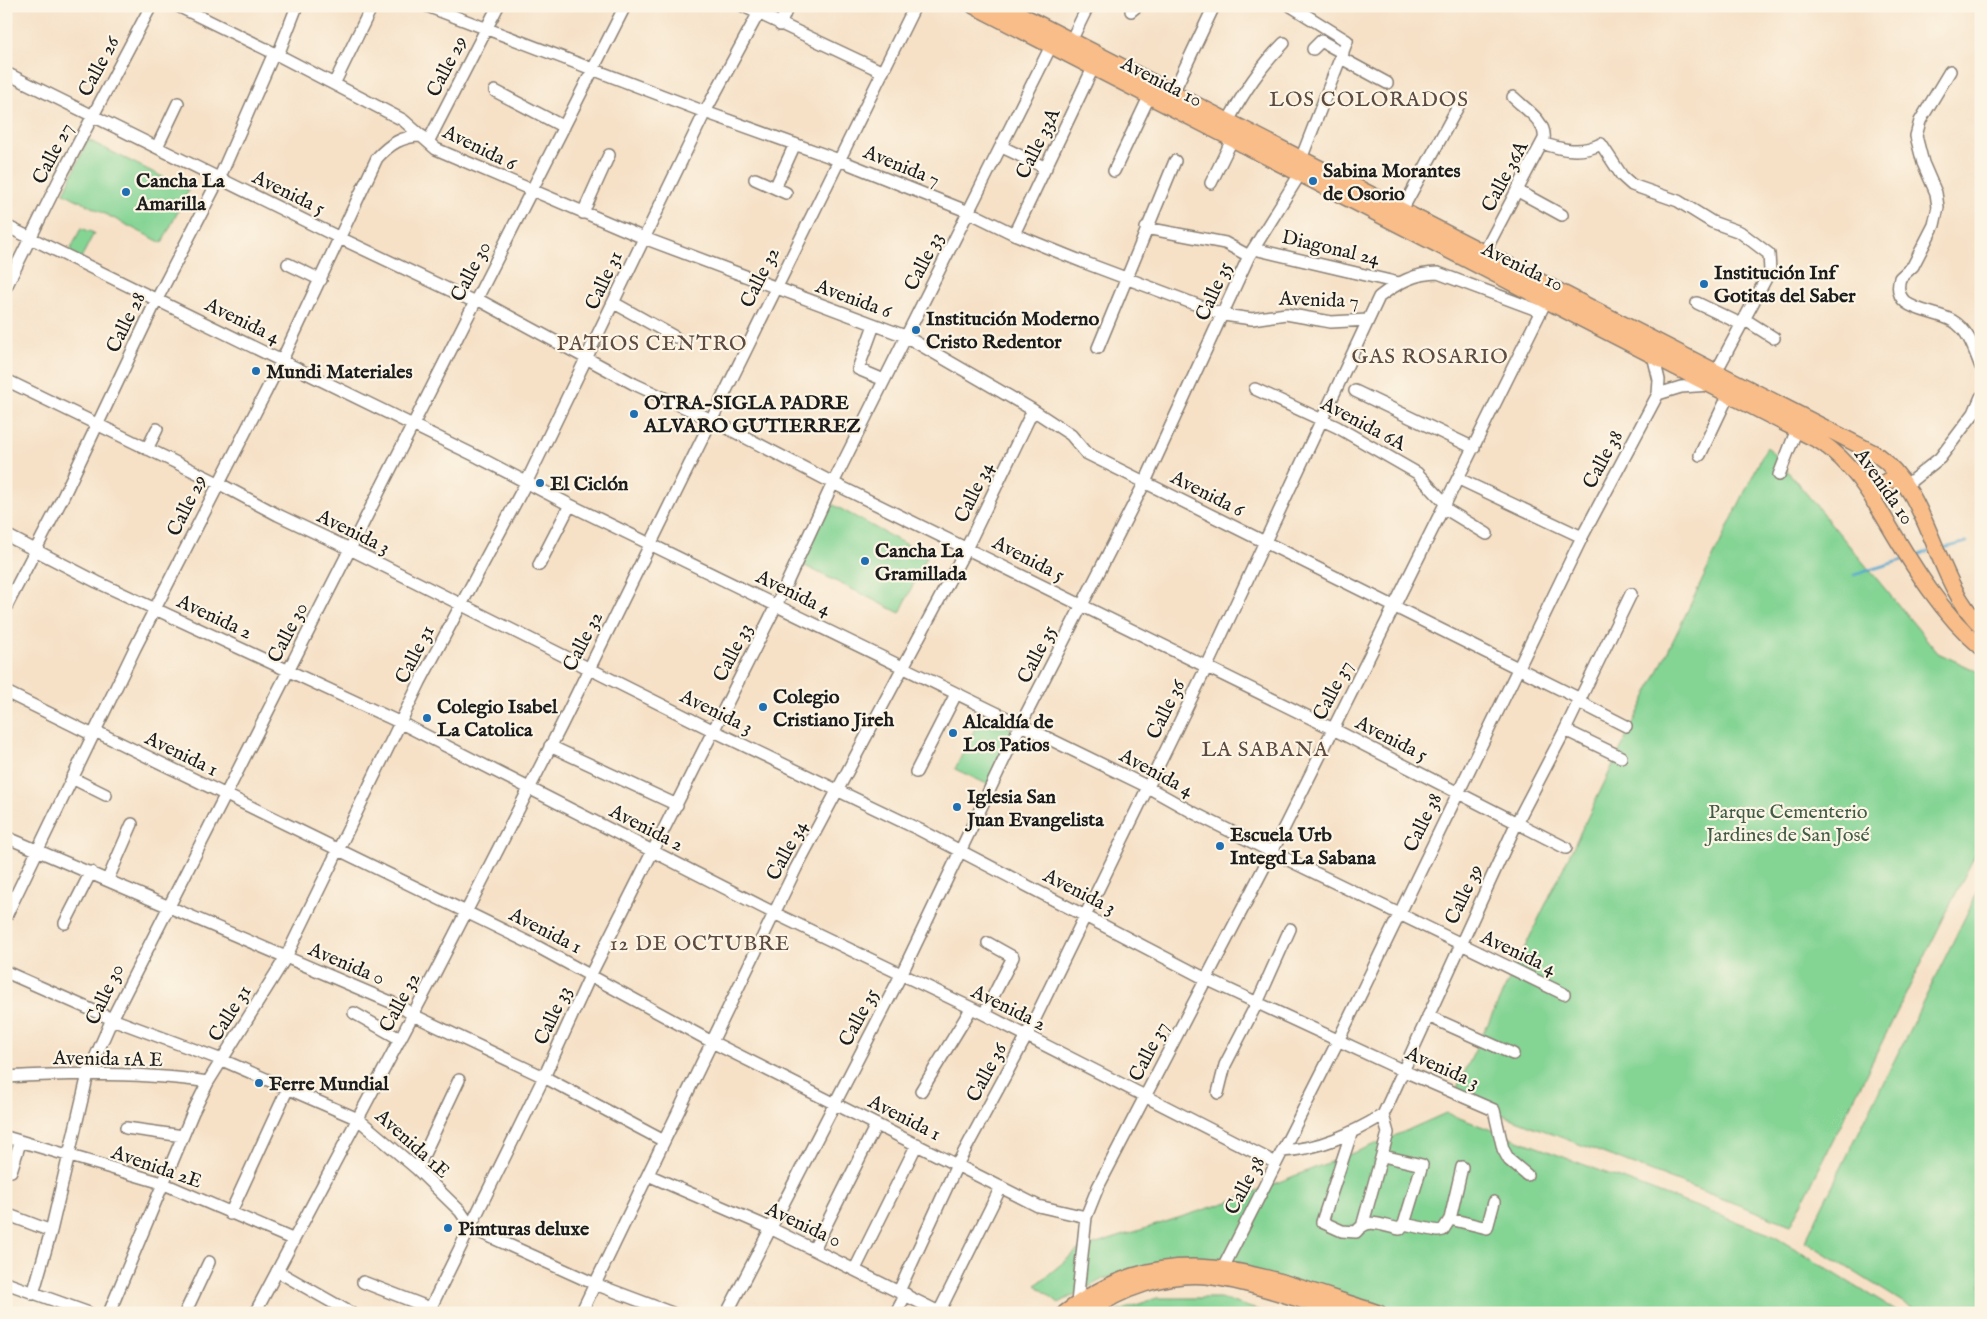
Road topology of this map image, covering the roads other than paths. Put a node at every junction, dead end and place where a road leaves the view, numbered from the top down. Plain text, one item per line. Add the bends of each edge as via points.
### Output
1 (151, 6) edge
2 (178, 6) edge
3 (297, 6) edge
4 (372, 6) edge
5 (427, 6) edge
6 (498, 6) edge
7 (625, 6) edge
8 (743, 6) edge
9 (788, 6) edge
10 (915, 6) edge
11 (974, 6) edge
12 (1005, 6) edge
13 (1088, 6) edge
14 (1214, 6) edge
15 (1291, 6) edge
16 (758, 14) junction
17 (780, 25) junction
18 (486, 28) junction
19 (1284, 43) dead end
20 (1061, 44) junction
21 (1312, 49) dead end
22 (276, 54) junction
23 (1342, 56) junction
24 (1093, 68) junction
25 (593, 70) junction
26 (1950, 71) dead end
27 (883, 72) junction
28 (6, 73) edge
29 (1387, 83) dead end
30 (334, 84) junction
31 (495, 92) dead end
32 (1173, 93) junction
33 (1149, 97) junction
34 (1513, 97) dead end
35 (1461, 101) dead end
36 (178, 103) dead end
37 (705, 112) junction
38 (92, 116) junction
39 (1228, 121) junction
40 (564, 127) junction
41 (425, 139) junction
42 (1232, 140) junction
43 (1542, 143) junction
44 (795, 144) junction
45 (157, 147) junction
46 (1002, 147) junction
47 (609, 155) dead end
48 (839, 160) junction
49 (1174, 161) dead end
50 (1301, 167) junction
51 (1046, 168) junction
52 (1114, 171) dead end
53 (219, 179) junction
54 (755, 179) dead end
55 (1211, 183) dead end
56 (775, 188) junction
57 (1518, 191) junction
58 (532, 192) junction
59 (786, 193) dead end
60 (1402, 210) junction
61 (970, 212) junction
62 (583, 213) junction
63 (1562, 215) dead end
64 (6, 226) edge
65 (1146, 228) junction
66 (1014, 234) junction
67 (340, 238) junction
68 (644, 238) junction
69 (31, 239) junction
70 (1252, 252) junction
71 (1484, 253) junction
72 (288, 264) dead end
73 (1127, 277) junction
74 (321, 280) junction
75 (1399, 282) junction
76 (6, 287) edge
77 (774, 288) junction
78 (157, 299) junction
79 (476, 300) junction
80 (1547, 300) junction
81 (614, 303) junction
82 (1697, 303) dead end
83 (1224, 315) junction
84 (1368, 320) junction
85 (1742, 322) junction
86 (874, 325) junction
87 (905, 336) junction
88 (675, 337) dead end
89 (1774, 338) dead end
90 (1098, 348) dead end
91 (1653, 355) junction
92 (588, 359) junction
93 (282, 360) junction
94 (1981, 367) edge
95 (1713, 378) junction
96 (6, 380) edge
97 (884, 380) junction
98 (1255, 389) dead end
99 (1355, 391) dead end
100 (1658, 394) junction
101 (1729, 394) junction
102 (1981, 397) edge
103 (1034, 410) junction
104 (712, 420) junction
105 (1322, 421) junction
106 (96, 424) junction
107 (412, 425) junction
108 (157, 429) dead end
109 (1797, 429) junction
110 (1474, 448) junction
111 (147, 449) junction
112 (1700, 455) dead end
113 (1779, 475) dead end
114 (1459, 478) junction
115 (527, 482) junction
116 (1145, 482) junction
117 (218, 483) junction
118 (833, 483) junction
119 (1904, 484) junction
120 (1874, 502) junction
121 (570, 505) junction
122 (1445, 506) junction
123 (6, 534) edge
124 (1487, 534) dead end
125 (1582, 537) junction
126 (1266, 543) junction
127 (651, 544) junction
128 (967, 547) junction
129 (350, 548) junction
130 (35, 549) junction
131 (538, 565) dead end
132 (11, 582) edge
133 (1631, 594) dead end
134 (777, 604) junction
135 (461, 606) junction
136 (1082, 606) junction
137 (6, 607) edge
138 (155, 608) junction
139 (1395, 608) junction
140 (1981, 626) edge
141 (1981, 646) edge
142 (904, 666) junction
143 (1207, 666) junction
144 (1519, 668) junction
145 (588, 670) junction
146 (288, 671) junction
147 (6, 692) edge
148 (956, 694) junction
149 (1580, 701) junction
150 (401, 723) junction
151 (1020, 726) junction
152 (1626, 726) dead end
153 (1334, 729) junction
154 (1565, 730) junction
155 (714, 732) junction
156 (94, 733) junction
157 (550, 746) junction
158 (1620, 757) dead end
159 (916, 772) dead end
160 (72, 778) junction
161 (529, 787) junction
162 (1148, 787) junction
163 (840, 790) junction
164 (1457, 792) junction
165 (224, 794) junction
166 (106, 795) dead end
167 (677, 805) junction
168 (1517, 822) junction
169 (132, 824) dead end
170 (6, 836) edge
171 (1566, 848) dead end
172 (39, 849) junction
173 (336, 851) junction
174 (960, 851) junction
175 (653, 852) junction
176 (1272, 852) junction
177 (91, 872) junction
178 (108, 880) junction
179 (168, 904) junction
180 (466, 911) junction
181 (1399, 912) junction
182 (774, 913) junction
183 (1086, 914) junction
184 (6, 916) edge
185 (65, 923) dead end
186 (1290, 930) dead end
187 (988, 942) dead end
188 (1460, 944) junction
189 (286, 957) junction
190 (6, 972) edge
191 (591, 974) junction
192 (901, 975) junction
193 (1206, 979) junction
194 (1564, 994) dead end
195 (1257, 1004) junction
196 (971, 1009) junction
197 (354, 1013) dead end
198 (984, 1014) junction
199 (413, 1015) junction
200 (1428, 1016) junction
201 (112, 1019) junction
202 (1026, 1037) junction
203 (400, 1039) junction
204 (1338, 1041) junction
205 (712, 1042) junction
206 (1514, 1054) dead end
207 (222, 1060) junction
208 (1404, 1071) junction
209 (88, 1074) junction
210 (6, 1077) edge
211 (544, 1077) junction
212 (459, 1080) dead end
213 (208, 1082) junction
214 (288, 1088) junction
215 (921, 1091) dead end
216 (1218, 1093) dead end
217 (1146, 1096) junction
218 (835, 1102) junction
219 (1383, 1115) junction
220 (358, 1119) junction
221 (876, 1125) junction
222 (126, 1128) dead end
223 (1350, 1134) junction
224 (183, 1136) junction
225 (6, 1137) edge
226 (664, 1141) junction
227 (20, 1142) junction
228 (917, 1144) junction
229 (1282, 1151) junction
230 (1383, 1156) junction
231 (70, 1157) junction
232 (1271, 1161) junction
233 (958, 1165) junction
234 (1462, 1167) dead end
235 (417, 1168) junction
236 (11, 1170) dead end
237 (648, 1175) junction
238 (1526, 1176) dead end
239 (162, 1183) junction
240 (1001, 1187) junction
241 (1494, 1202) dead end
242 (6, 1214) edge
243 (230, 1214) junction
244 (1086, 1217) junction
245 (1450, 1219) junction
246 (1363, 1223) junction
247 (1404, 1224) junction
248 (472, 1227) junction
249 (770, 1228) junction
250 (51, 1231) junction
251 (292, 1239) junction
252 (814, 1249) junction
253 (210, 1262) dead end
254 (1223, 1268) junction
255 (854, 1269) junction
256 (277, 1271) junction
257 (1254, 1280) junction
258 (362, 1282) dead end
259 (6, 1283) edge
260 (595, 1284) junction
261 (902, 1292) junction
262 (33, 1294) junction
263 (1091, 1308) edge
264 (429, 1311) edge
265 (940, 1312) edge
266 (89, 1313) edge
267 (109, 1313) edge
268 (185, 1313) edge
269 (254, 1313) edge
270 (351, 1313) edge
271 (581, 1313) edge
272 (672, 1313) edge
273 (727, 1313) edge
274 (896, 1313) edge
275 (1065, 1313) edge
276 (1340, 1313) edge
277 (1379, 1313) edge

1 - 38 street, Calle 26
2 - 22 street, Avenida 6
3 - 22 street, Calle 28
4 - 30 street
5 - 18 street, Avenida 7
6 - 18 street, Calle 29
7 - 25 street, Calle 30
8 - 16 street
9 - 17 street
10 - 27 street, Calle 32
11 - 20 main road, Avenida 10
12 - 20 main road, Avenida 10
13 - 20 street, Calle 33
14 - 32 street
15 - 23 street, Calle 35 via 1347,41
16 - 17 street
16 - 37 street, Calle 31
17 - 27 street
18 - 25 street, Avenida 7
18 - 41 street, Calle 29
19 - 39 street via 1265,61
20 - 24 main road, Avenida 10
20 - 32 main road, Avenida 10
20 - 46 street, Calle 33
21 - 23 street via 1321,41
22 - 30 street, Avenida 6
22 - 53 street, Calle 28
23 - 29 street
23 - 50 street, Calle 35
24 - 33 main road, Avenida 10
24 - 51 street, Calle 33A
25 - 37 street, Avenida 7
25 - 40 street, Calle 30
26 - 94 street via 1920,121 1916,136 1938,207 1934,225 1913,266 1900,278 1898,292 1914,308 1954,321 1972,344
27 - 48 street, Calle 32
28 - 38 street, Avenida 5
30 - 41 street, Avenida 6 via 403,120
31 - 40 street
32 - 39 main road, Avenida 10
33 - 42 main road, Avenida 10
33 - 52 street
34 - 43 street, Calle 36A via 1542,125 1545,133
35 - 60 street
36 - 45 street
37 - 44 street, Avenida 7
37 - 68 street, Calle 31
38 - 45 street, Avenida 5
38 - 69 street, Calle 27
39 - 50 main road, Avenida 10
40 - 58 street, Calle 30
41 - 58 street, Avenida 6 via 436,149
41 - 67 street, Calle 29 via 402,139 391,144 377,158
42 - 50 main road, Avenida 10
42 - 55 street
43 - 57 street, Calle 36A
43 - 85 street via 1583,150 1601,144 1622,176 1632,185 1740,232 1769,254 1770,271
44 - 48 street, Avenida 7
44 - 56 street
45 - 53 street, Avenida 5
46 - 51 street
46 - 61 street, Calle 33
47 - 62 street
48 - 61 street, Avenida 7
48 - 77 street, Calle 32
49 - 65 street
50 - 60 main road, Avenida 10
50 - 70 street, Calle 35
50 - 80 main road, Avenida 10
51 - 66 street, Calle 33A
53 - 67 street, Avenida 5
53 - 78 street, Calle 28
54 - 56 street
56 - 59 street
57 - 63 street
57 - 71 street, Calle 36A
58 - 62 street, Avenida 6
58 - 79 street, Calle 30
60 - 71 main road, Avenida 10
61 - 66 street, Avenida 7
61 - 87 street, Calle 33
62 - 68 street, Avenida 6
64 - 69 street, Avenida 4
65 - 70 street, Diagonal 24 via 1225,243
65 - 73 street
66 - 73 street, Avenida 7
67 - 74 street, Calle 29
67 - 79 street, Avenida 5
68 - 77 street, Avenida 6
68 - 81 street, Calle 31
69 - 76 street, Calle 27
69 - 78 street, Avenida 4
70 - 75 street, Diagonal 24
70 - 83 street, Calle 35
71 - 80 main road, Avenida 10
72 - 74 street
73 - 83 street, Avenida 7
73 - 90 street
74 - 93 street, Calle 29
75 - 80 street via 1438,273
75 - 84 street, Calle 36 via 1379,297
77 - 86 street, Avenida 6
77 - 104 street, Calle 32
78 - 93 street, Avenida 4
78 - 106 street, Calle 28
79 - 92 street, Avenida 5
79 - 107 street, Calle 30
80 - 91 main road, Avenida 10
80 - 95 main road, Avenida 10
80 - 110 street, Calle 37
81 - 88 street
81 - 92 street, Calle 31
82 - 85 street
83 - 84 street, Avenida 7 via 1252,319 1286,314 1331,322
83 - 116 street, Calle 35
84 - 105 street, Calle 36
85 - 89 street
85 - 95 street
86 - 87 street, Avenida 6
86 - 97 street via 858,369
87 - 97 street, Calle 33
87 - 103 street, Avenida 6
91 - 95 main road, Avenida 10
91 - 100 street via 1659,380
92 - 104 street, Avenida 5
92 - 115 street, Calle 31
93 - 107 street, Avenida 4
93 - 117 street, Calle 29
95 - 100 street
95 - 101 main road, Avenida 10
95 - 119 main road, Avenida 10 via 1876,454
96 - 106 street, Avenida 3
97 - 118 street, Calle 33
98 - 105 street, Avenida 6A
99 - 110 street
100 - 125 street, Calle 38
101 - 109 main road, Avenida 10
101 - 112 street
102 - 119 street via 1974,412 1940,458
103 - 116 street, Avenida 6 via 1071,435 1086,453
103 - 128 street, Calle 34
104 - 118 street, Avenida 5
104 - 127 street, Calle 32
105 - 122 street, Avenida 6A via 1417,473
105 - 126 street, Calle 36
106 - 111 street, Avenida 3
106 - 130 street, Calle 28
107 - 115 street, Avenida 4
107 - 129 street, Calle 30
108 - 111 street
109 - 113 street
109 - 120 main road, Avenida 10 via 1846,461
110 - 114 street, Calle 37
111 - 117 street, Avenida 3
114 - 122 street, Calle 37
114 - 125 street
115 - 121 street, Avenida 4
115 - 135 street, Calle 31
116 - 126 street, Avenida 6
116 - 136 street, Calle 35
117 - 129 street, Avenida 3
117 - 138 street, Calle 29
118 - 128 street, Avenida 5
118 - 134 street, Calle 33
119 - 120 main road via 1895,479 1882,483 1877,488
119 - 140 main road, Avenida 10 via 1947,573 1968,611
120 - 141 main road, Avenida 10 via 1925,582 1959,626
121 - 127 street, Avenida 4
121 - 131 street
122 - 124 street, Avenida 6A
122 - 139 street, Calle 37
123 - 130 street, Avenida 2
125 - 144 street, Calle 38
126 - 139 street, Avenida 6
126 - 143 street, Calle 36
127 - 134 street, Avenida 4
127 - 145 street, Calle 32
128 - 136 street, Avenida 5
128 - 142 street, Calle 34
129 - 135 street, Avenida 3
129 - 146 street, Calle 30
130 - 132 street, Calle 28
130 - 138 street, Avenida 2
132 - 137 street, Calle 28
133 - 149 street, Calle 39
134 - 142 street, Avenida 4
134 - 155 street, Calle 33
135 - 145 street, Avenida 3
135 - 150 street, Calle 31
136 - 143 street, Avenida 5
136 - 151 street, Calle 35
138 - 146 street, Avenida 2
138 - 156 street, Calle 29
139 - 144 street, Avenida 6
139 - 153 street, Calle 37
142 - 148 street, Avenida 4
142 - 163 street, Calle 34
143 - 153 street, Avenida 5
143 - 162 street, Calle 36
144 - 149 street, Avenida 6
144 - 164 street, Calle 38
145 - 155 street, Avenida 3
145 - 157 street, Calle 32
146 - 150 street, Avenida 2
146 - 165 street, Calle 30
147 - 156 street, Avenida 1
148 - 151 street, Avenida 4
148 - 159 street
149 - 152 street, Avenida 6
149 - 154 street, Calle 39
150 - 161 street, Avenida 2
150 - 173 street, Calle 31
151 - 162 street, Avenida 4
151 - 174 street, Calle 35
153 - 164 street, Avenida 5
153 - 176 street, Calle 37
154 - 158 street
154 - 168 street, Calle 39
155 - 163 street, Avenida 3
155 - 167 street, Calle 33
156 - 160 street, Calle 29
156 - 165 street, Avenida 1
157 - 161 street, Calle 32
157 - 167 street
160 - 166 street
160 - 172 street, Calle 29
161 - 175 street, Avenida 2
161 - 180 street, Calle 32
162 - 176 street, Avenida 4
162 - 183 street, Calle 36
163 - 174 street, Avenida 3
163 - 182 street, Calle 34
164 - 168 street, Avenida 5
164 - 181 street, Calle 38
165 - 173 street, Avenida 1
165 - 179 street, Calle 30
167 - 175 street, Calle 33
168 - 171 street, Avenida 5
168 - 188 street, Calle 39
169 - 178 street
170 - 172 street, Avenida 0
172 - 177 street, Avenida 0
172 - 184 street, Calle 29
173 - 180 street, Avenida 1
173 - 189 street, Calle 31
174 - 183 street, Avenida 3
174 - 192 street, Calle 35
175 - 182 street, Avenida 2
175 - 191 street, Calle 33
176 - 181 street, Avenida 4
176 - 193 street, Calle 37
177 - 178 street, Avenida 0
177 - 185 street
178 - 179 street, Avenida 0
179 - 189 street, Avenida 0
179 - 201 street, Calle 30
180 - 191 street, Avenida 1
180 - 199 street, Calle 32
181 - 188 street, Avenida 4
181 - 204 street, Calle 38
182 - 192 street, Avenida 2
182 - 205 street, Calle 34
183 - 193 street, Avenida 3
183 - 202 street, Calle 36
186 - 195 street
187 - 198 street via 1013,957
188 - 194 street, Avenida 4
188 - 200 street, Calle 39
189 - 199 street, Avenida 0 via 400,1006
189 - 207 street, Calle 31
190 - 201 street, Avenida 1E
191 - 205 street, Avenida 1
191 - 211 street, Calle 33
192 - 196 street, Avenida 2
192 - 218 street, Calle 35
193 - 195 street, Avenida 3
193 - 217 street, Calle 37
195 - 204 street, Avenida 3
195 - 216 street via 1225,1064
196 - 198 street, Avenida 2
196 - 215 street
197 - 203 street
198 - 202 street, Avenida 2
199 - 203 street, Calle 32
199 - 211 street, Avenida 0
200 - 206 street
200 - 208 street, Calle 39
201 - 207 street, Avenida 1E
201 - 209 street, Calle 30
202 - 217 street, Avenida 2
202 - 233 street, Calle 36
203 - 220 street, Calle 32
204 - 208 street, Avenida 3
204 - 229 street, Calle 38
205 - 218 street, Avenida 1
205 - 226 street, Calle 34
207 - 213 street, Calle 31
207 - 214 street, Avenida 1E
208 - 219 street, Calle 39
208 - 238 street, Avenida 3 via 1494,1110 1503,1149 1509,1160
209 - 210 street, Avenida 1A E
209 - 213 street, Avenida 1A E via 178,1077
209 - 231 street, Calle 30
211 - 226 street, Avenida 0
211 - 248 street, Calle 33
212 - 235 street
213 - 224 street, Calle 31
214 - 220 street, Avenida 1E
214 - 243 street
217 - 232 street, Avenida 2
217 - 244 street, Calle 37
218 - 221 street, Avenida 1
218 - 249 street, Calle 35
219 - 223 street
219 - 230 street via 1388,1133
220 - 235 street, Avenida 1E
220 - 251 street, Calle 32
221 - 228 street, Avenida 1
221 - 252 street
222 - 224 street
223 - 229 street via 1318,1146
223 - 246 street via 1322,1222 1356,1232
224 - 239 street, Calle 31
225 - 227 street, Avenida 2E
226 - 237 street, Calle 34
227 - 231 street, Avenida 2E
227 - 236 street
228 - 233 street, Avenida 1
228 - 255 street
229 - 232 street, Calle 38
230 - 246 street
230 - 247 street via 1422,1165
231 - 239 street, Avenida 2E
231 - 250 street, Calle 30
232 - 254 street, Calle 38
233 - 240 street, Avenida 1
233 - 261 street, Calle 36
234 - 245 street
235 - 248 street, Avenida 1E
237 - 249 street, Avenida 0
237 - 260 street, Calle 34
239 - 243 street, Avenida 2E
239 - 267 street, Calle 31
240 - 244 street, Avenida 1 via 1038,1206
240 - 265 street
241 - 245 street via 1487,1228
242 - 250 street
243 - 251 street, Avenida 2E
244 - 263 street, Calle 37
245 - 247 street via 1443,1230 1438,1231
246 - 247 street via 1400,1229
248 - 260 street, Avenida 1E
248 - 264 street, Calle 33
249 - 252 street, Avenida 0
249 - 273 street, Calle 35
250 - 262 street, Calle 30
251 - 256 street, Calle 32
252 - 255 street, Avenida 0
253 - 268 street
254 - 257 main road
254 - 263 main road via 1184,1266 1161,1269 1117,1282
255 - 261 street, Avenida 0
256 - 269 street, Calle 32
256 - 270 street
257 - 263 main road via 1185,1276 1141,1286
257 - 276 main road
257 - 277 main road
258 - 264 street
259 - 262 street
260 - 271 street, Calle 34
260 - 272 street, Avenida 1E
261 - 265 street, Avenida 0
261 - 274 street, Calle 36
262 - 266 street
263 - 275 main road

